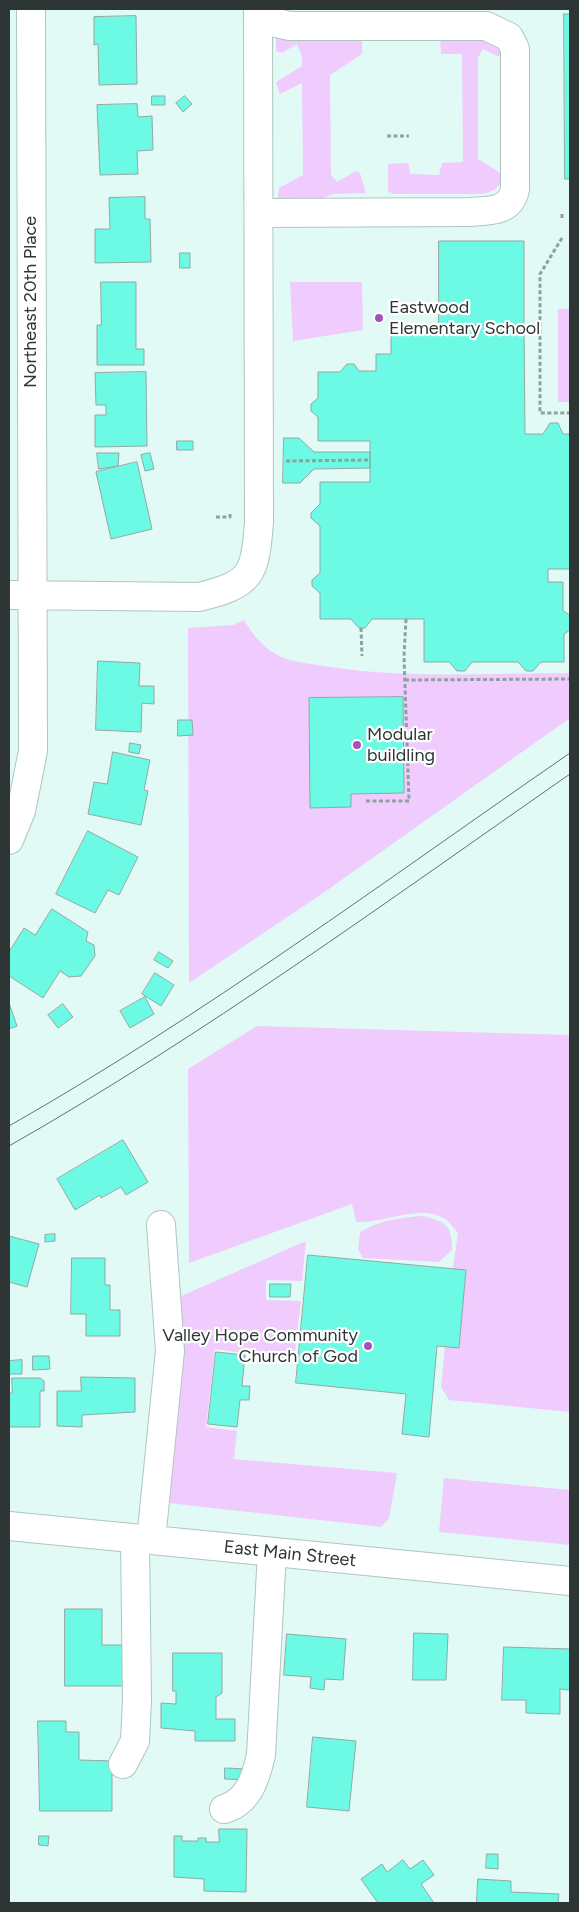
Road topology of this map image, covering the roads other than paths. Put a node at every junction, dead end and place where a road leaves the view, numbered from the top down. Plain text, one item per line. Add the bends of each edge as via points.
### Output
1 (31, 9) edge
2 (258, 14) edge
3 (260, 213) junction
4 (20, 219) edge
5 (21, 595) edge
6 (9, 840) edge
7 (161, 1225) dead end
8 (9, 1526) edge
9 (143, 1540) junction
10 (272, 1552) junction
11 (570, 1581) edge
12 (123, 1764) dead end
13 (224, 1809) dead end

1 - 4 street, Northeast 20th Place
2 - 3 street
2 - 3 street via 290,26 486,26 509,38 515,49 516,189 514,199 507,206 469,212
3 - 5 street via 257,552 250,572 229,589 199,597
4 - 5 street, Northeast 20th Place
5 - 6 street, Northeast 20th Place via 33,751 21,811
7 - 9 street via 170,1351
8 - 9 street, East Main Street
9 - 10 street, East Main Street
9 - 12 street via 135,1741
10 - 11 street, East Main Street
10 - 13 street via 261,1755 256,1780 239,1802

